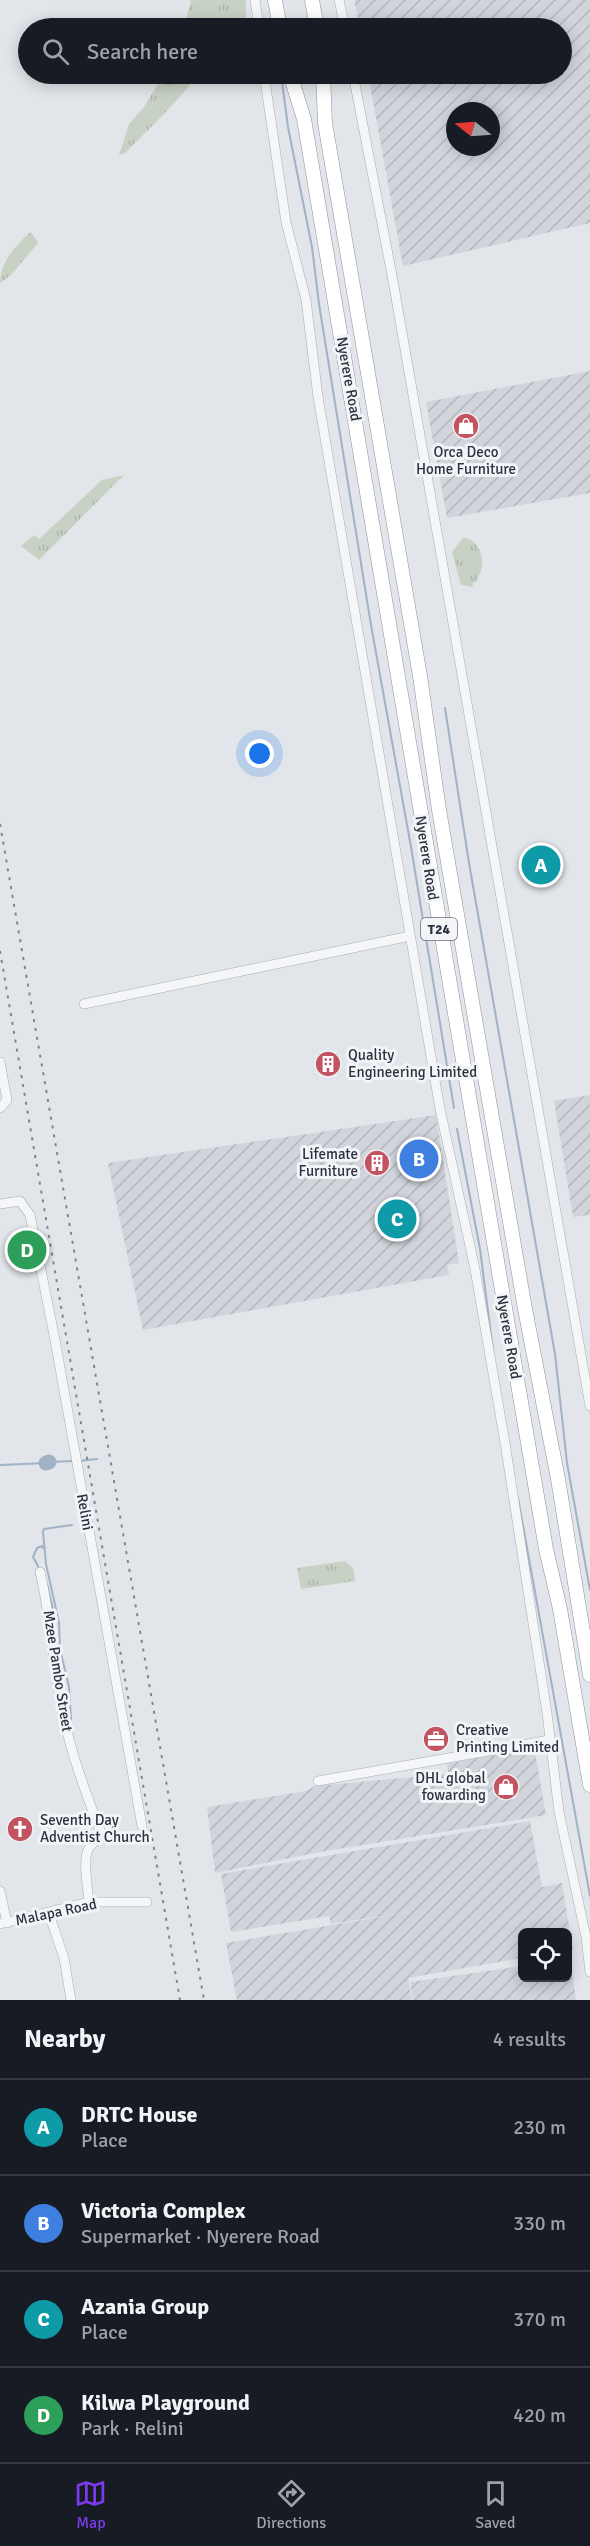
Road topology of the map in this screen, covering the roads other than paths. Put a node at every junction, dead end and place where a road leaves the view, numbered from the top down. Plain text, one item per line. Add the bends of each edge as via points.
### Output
1 (255, 0) edge
2 (275, 0) edge
3 (312, 0) edge
4 (339, 0) edge
5 (258, 18) edge
6 (278, 18) edge
7 (315, 18) edge
8 (343, 18) edge
9 (265, 84) edge
10 (294, 84) edge
11 (323, 84) edge
12 (356, 84) edge
13 (410, 936) junction
14 (84, 1004) dead end
15 (0, 1062) edge
16 (3, 1104) edge
17 (0, 1204) edge
18 (590, 1406) edge
19 (40, 1572) dead end
20 (590, 1675) edge
21 (550, 1740) junction
22 (318, 1781) dead end
23 (590, 1785) edge
24 (142, 1826) dead end
25 (0, 1891) edge
26 (89, 1902) junction
27 (147, 1902) dead end
28 (49, 1914) junction
29 (4, 1924) edge
30 (590, 1972) edge
31 (71, 2000) edge

1 - 5 street
2 - 6 highway
3 - 7 highway
4 - 8 street
9 - 13 street via 286,222 306,300 318,397
10 - 23 highway, Nyerere Road / T24 via 304,118 472,1129
11 - 20 highway, Nyerere Road / T24 via 325,123 420,676 439,810
12 - 18 street
13 - 14 street
13 - 21 street via 440,1109 475,1269
15 - 16 street
17 - 24 street, Relini via 20,1201 30,1215
19 - 26 street, Mzee Pambo Street via 70,1747 101,1833 86,1854
21 - 22 street
21 - 30 street via 559,1812
25 - 29 street
26 - 27 street, Malapa Road
26 - 28 street, Malapa Road
28 - 29 street, Malapa Road
28 - 31 street via 64,1958

